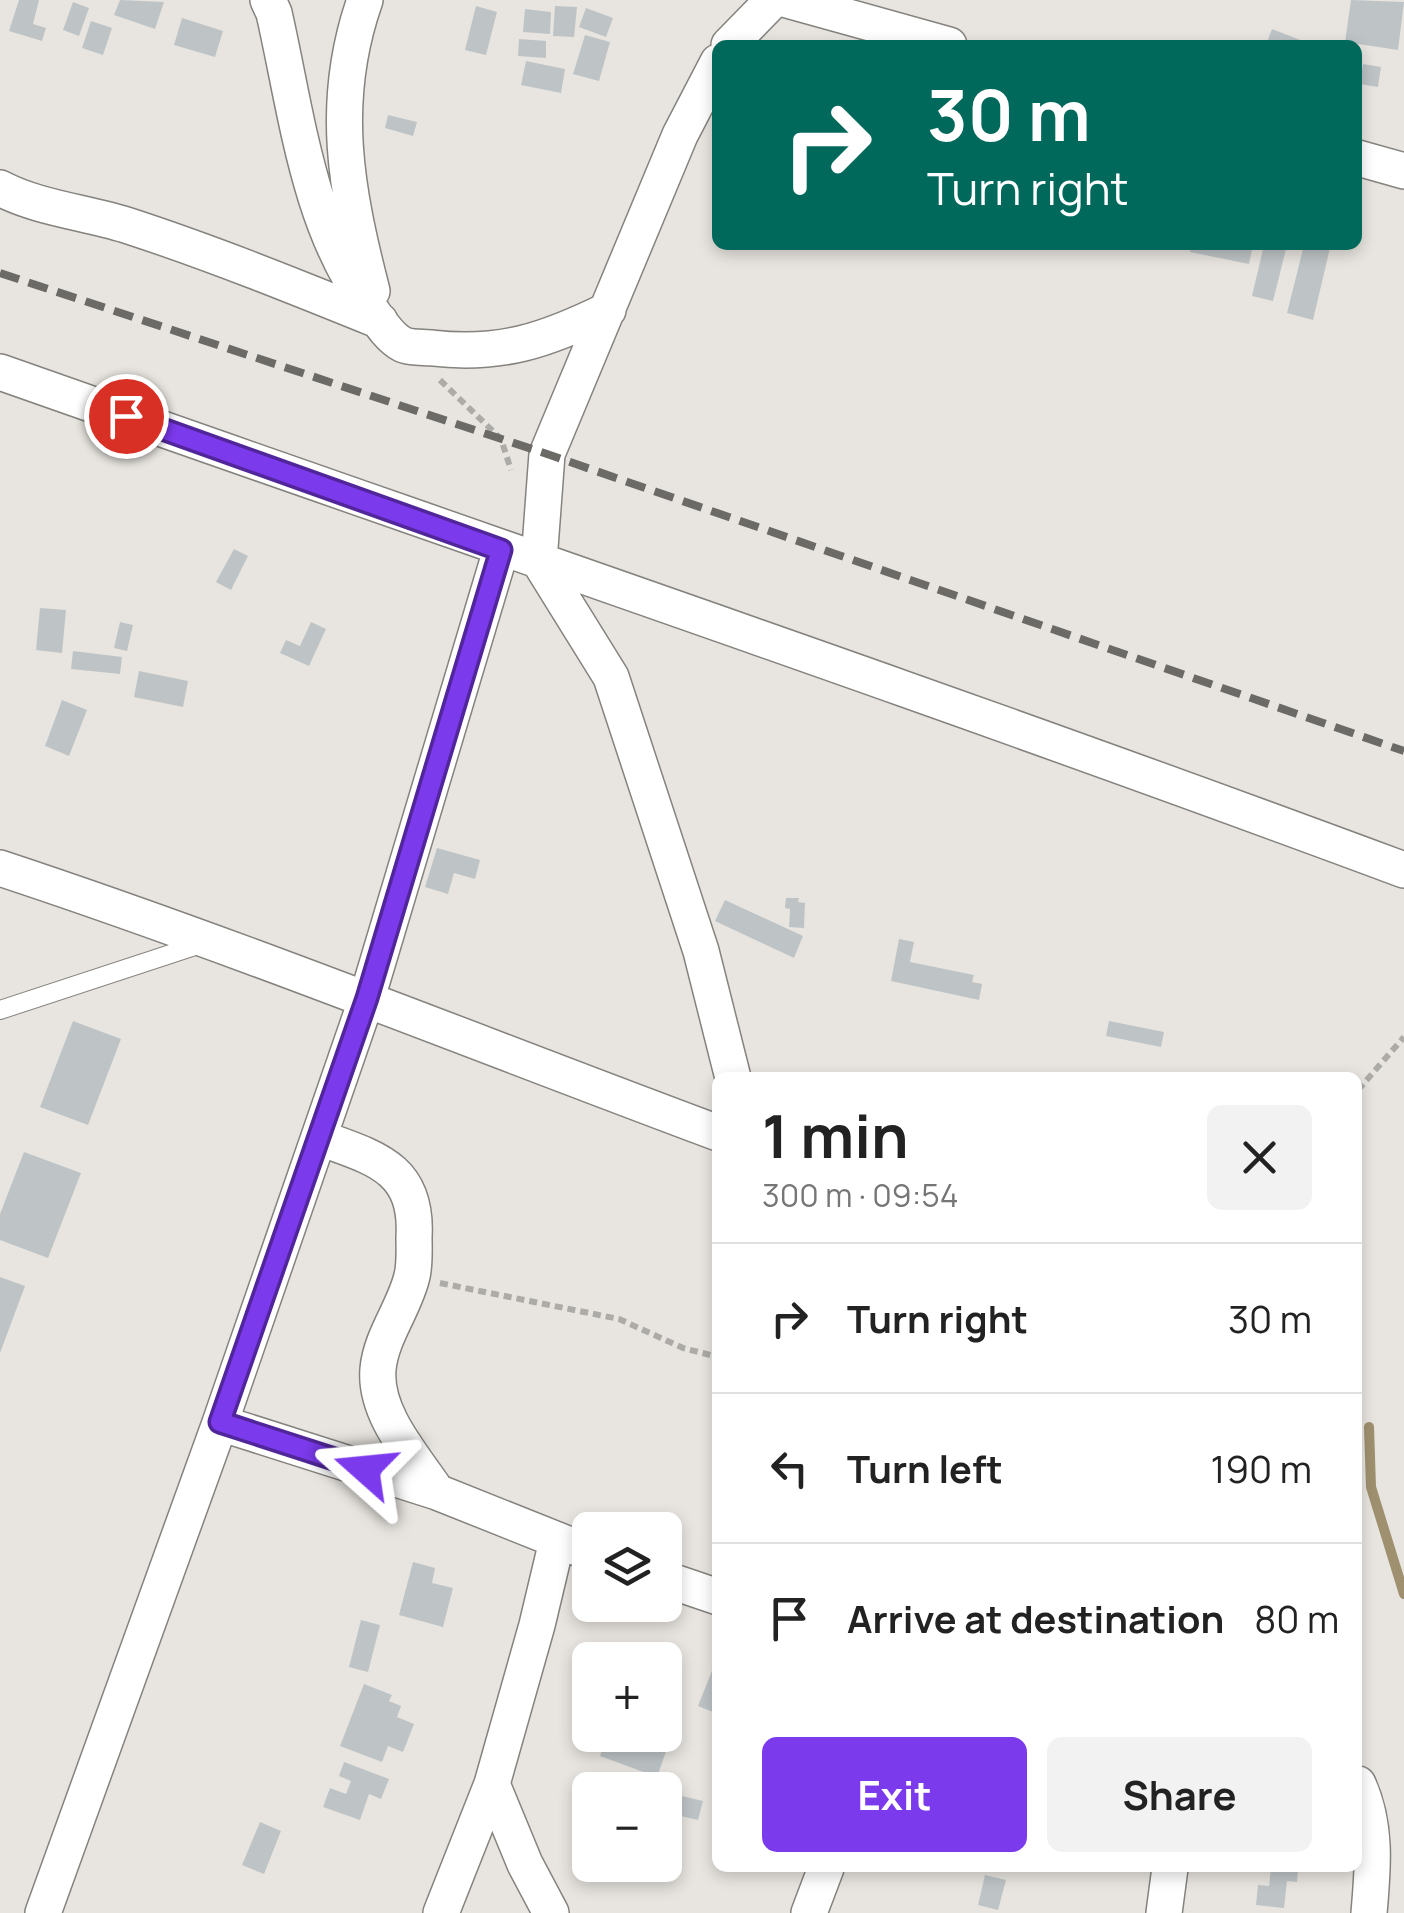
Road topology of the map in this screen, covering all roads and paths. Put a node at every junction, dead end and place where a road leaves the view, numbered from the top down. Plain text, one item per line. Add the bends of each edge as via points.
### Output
1 (268, 0) edge
2 (365, 0) edge
3 (773, 0) edge
4 (787, 0) edge
5 (734, 40) edge
6 (931, 40) edge
7 (712, 74) edge
8 (1362, 159) edge
9 (1404, 170) edge
10 (0, 188) edge
11 (608, 310) junction
12 (391, 333) junction
13 (0, 372) edge
14 (512, 474) dead end
15 (501, 550) junction
16 (539, 560) junction
17 (0, 868) edge
18 (1404, 870) edge
19 (209, 942) junction
20 (367, 998) junction
21 (0, 1010) edge
22 (1404, 1037) edge
23 (731, 1072) edge
24 (1362, 1085) edge
25 (712, 1131) edge
26 (320, 1138) junction
27 (412, 1276) junction
28 (712, 1355) edge
29 (220, 1422) junction
30 (437, 1492) junction
31 (572, 1546) edge
32 (572, 1553) edge
33 (682, 1585) edge
34 (712, 1595) edge
35 (492, 1784) junction
36 (1362, 1795) edge
37 (824, 1872) edge
38 (1169, 1872) edge
39 (43, 1913) edge
40 (441, 1913) edge
41 (551, 1913) edge
42 (809, 1913) edge
43 (1164, 1913) edge
44 (1369, 1913) edge

1 - 12 street via 328,232 348,278
2 - 12 street via 348,79 343,149 350,203
3 - 5 street
4 - 6 street
7 - 11 street
8 - 9 street
10 - 12 street via 178,244
11 - 12 street via 507,349 459,352
11 - 16 street via 548,454
12 - 14 path via 501,440
13 - 15 street
15 - 16 street
15 - 20 street
16 - 18 street
16 - 23 street via 611,678 701,951
17 - 19 street
19 - 20 street
19 - 21 lane
20 - 25 street
20 - 26 street
22 - 24 path
26 - 27 street via 380,1160 410,1194
26 - 29 street
27 - 28 path via 619,1319
27 - 30 street via 378,1369 381,1396
29 - 30 street
29 - 39 street
30 - 31 street
32 - 35 street
33 - 34 street
35 - 40 street
35 - 41 street
36 - 44 street via 1371,1820
37 - 42 street
38 - 43 street

